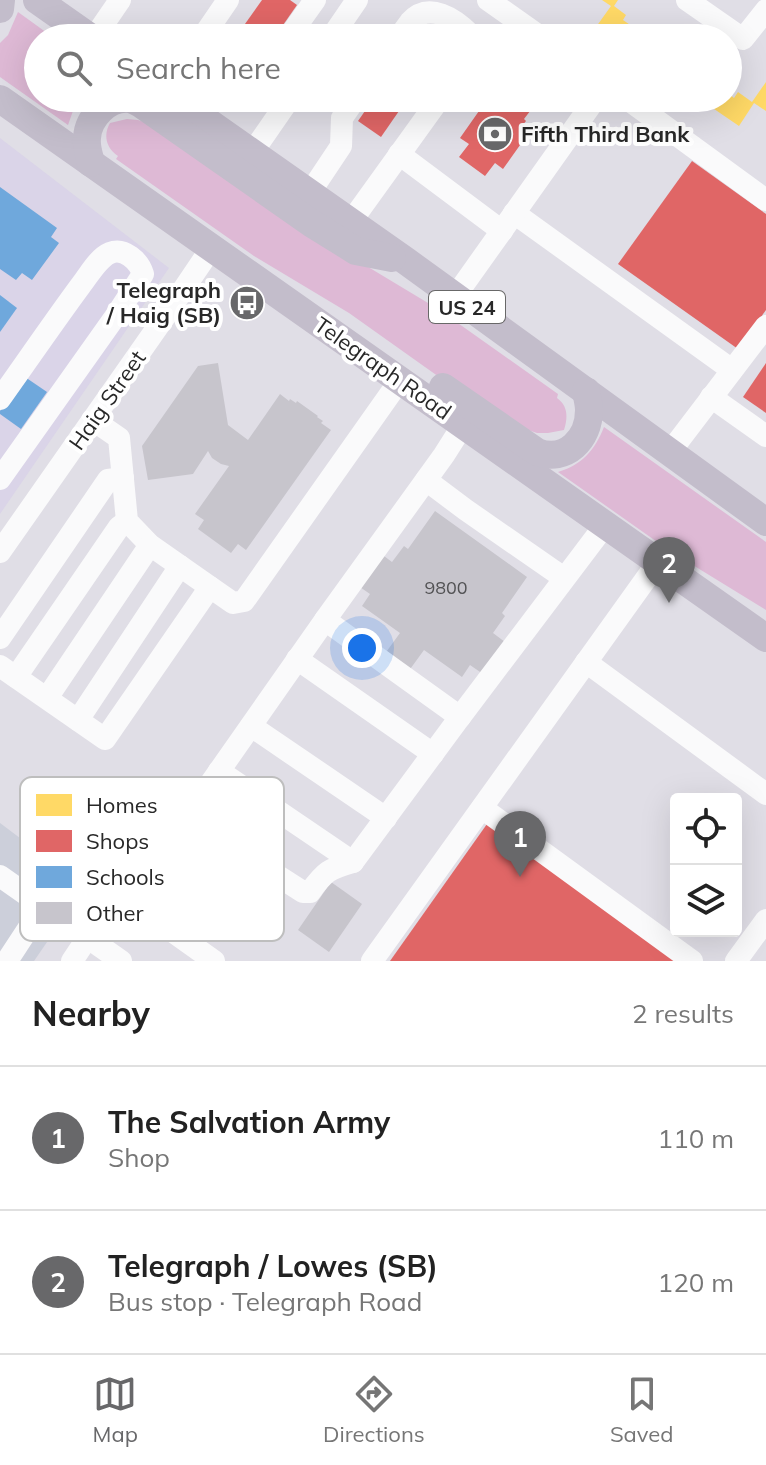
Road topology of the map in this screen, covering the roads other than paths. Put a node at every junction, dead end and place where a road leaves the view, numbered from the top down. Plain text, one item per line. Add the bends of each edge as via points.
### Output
1 (1, 0) edge
2 (120, 0) edge
3 (228, 0) edge
4 (315, 0) edge
5 (357, 0) edge
6 (687, 0) edge
7 (759, 0) edge
8 (46, 3) edge
9 (494, 4) edge
10 (766, 8) edge
11 (0, 9) edge
12 (74, 24) edge
13 (102, 24) edge
14 (212, 24) edge
15 (298, 24) edge
16 (341, 24) edge
17 (409, 24) edge
18 (460, 24) edge
19 (485, 24) edge
20 (522, 24) edge
21 (721, 24) edge
22 (742, 38) edge
23 (0, 99) edge
24 (101, 112) edge
25 (152, 112) edge
26 (194, 112) edge
27 (280, 112) edge
28 (346, 112) edge
29 (430, 112) edge
30 (586, 112) edge
31 (645, 112) edge
32 (252, 153) junction
33 (399, 154) junction
34 (91, 163) junction
35 (309, 194) junction
36 (766, 200) edge
37 (508, 222) junction
38 (350, 223) junction
39 (212, 247) junction
40 (406, 261) junction
41 (242, 269) junction
42 (454, 298) junction
43 (766, 326) edge
44 (732, 370) junction
45 (400, 380) junction
46 (586, 391) junction
47 (711, 397) junction
48 (0, 399) edge
49 (93, 420) junction
50 (463, 425) junction
51 (766, 436) edge
52 (0, 439) edge
53 (19, 452) junction
54 (670, 452) junction
55 (123, 478) junction
56 (0, 479) edge
57 (426, 480) junction
58 (762, 511) edge
59 (127, 521) junction
60 (605, 525) junction
61 (150, 545) junction
62 (0, 552) edge
63 (658, 562) junction
64 (180, 566) junction
65 (564, 578) junction
66 (210, 587) junction
67 (720, 606) junction
68 (325, 620) junction
69 (766, 621) edge
70 (0, 638) edge
71 (766, 638) edge
72 (297, 659) junction
73 (586, 662) junction
74 (8, 671) edge
75 (47, 698) junction
76 (460, 717) junction
77 (78, 720) junction
78 (251, 726) junction
79 (433, 754) junction
80 (219, 771) junction
81 (215, 777) edge
82 (228, 777) edge
83 (766, 794) edge
84 (482, 808) junction
85 (284, 815) edge
86 (386, 818) junction
87 (353, 862) junction
88 (0, 876) edge
89 (284, 880) edge
90 (20, 890) edge
91 (766, 920) edge
92 (20, 941) edge
93 (79, 941) edge
94 (93, 941) edge
95 (186, 941) edge
96 (7, 961) edge
97 (72, 961) edge
98 (121, 961) edge
99 (214, 961) edge
100 (372, 961) edge
101 (692, 961) edge
102 (736, 961) edge

1 - 11 main road
2 - 13 street
3 - 14 street
4 - 15 street
5 - 16 street
6 - 21 street
7 - 10 street
8 - 12 main road
9 - 19 street
9 - 20 street
10 - 22 street
17 - 18 street via 429,12
23 - 34 main road, Telegraph Road
24 - 34 main road via 87,138
25 - 40 main road via 356,251
26 - 32 main road, US 24
27 - 32 street
28 - 35 street via 341,146
29 - 33 street
30 - 37 street
31 - 36 street
32 - 35 main road, US 24
33 - 37 street
33 - 38 street
34 - 39 main road, Telegraph Road
35 - 38 main road, US 24
37 - 42 street
37 - 44 street
38 - 40 main road, US 24
39 - 41 main road, Telegraph Road
39 - 49 street, Haig Street
40 - 42 main road, US 24
41 - 45 main road, Telegraph Road
41 - 46 main road via 348,320 543,455 565,453 582,438 589,416
42 - 46 main road, US 24
43 - 44 street
44 - 47 street
45 - 50 main road, Telegraph Road
45 - 66 street via 244,601 233,603
46 - 54 main road, US 24
47 - 51 street
47 - 54 street
48 - 53 street via 95,266 118,250 135,261 143,274
49 - 55 street via 119,438
49 - 62 street, Haig Street
50 - 57 street
50 - 60 main road, Telegraph Road
52 - 53 street
53 - 56 street
54 - 58 main road, US 24
55 - 59 street
55 - 70 street via 108,480
57 - 65 street
57 - 68 street
59 - 61 street
59 - 74 street
60 - 63 main road, Telegraph Road
60 - 65 street
61 - 64 street
61 - 75 street
63 - 67 main road, Telegraph Road
63 - 73 street
64 - 66 street
64 - 77 street
65 - 76 street
66 - 77 street via 105,739
67 - 69 main road
67 - 71 main road, Telegraph Road
68 - 72 street
68 - 76 street
72 - 78 street
72 - 79 street
73 - 83 street
73 - 84 street
74 - 75 street
75 - 77 street
76 - 79 street
78 - 80 street
78 - 86 street
79 - 86 street
80 - 81 street
80 - 82 street
84 - 100 street
84 - 101 street
85 - 87 street
86 - 87 street
87 - 89 street via 323,874 310,892
88 - 90 street
91 - 102 street
92 - 96 street
93 - 97 street
94 - 98 street
95 - 99 street

